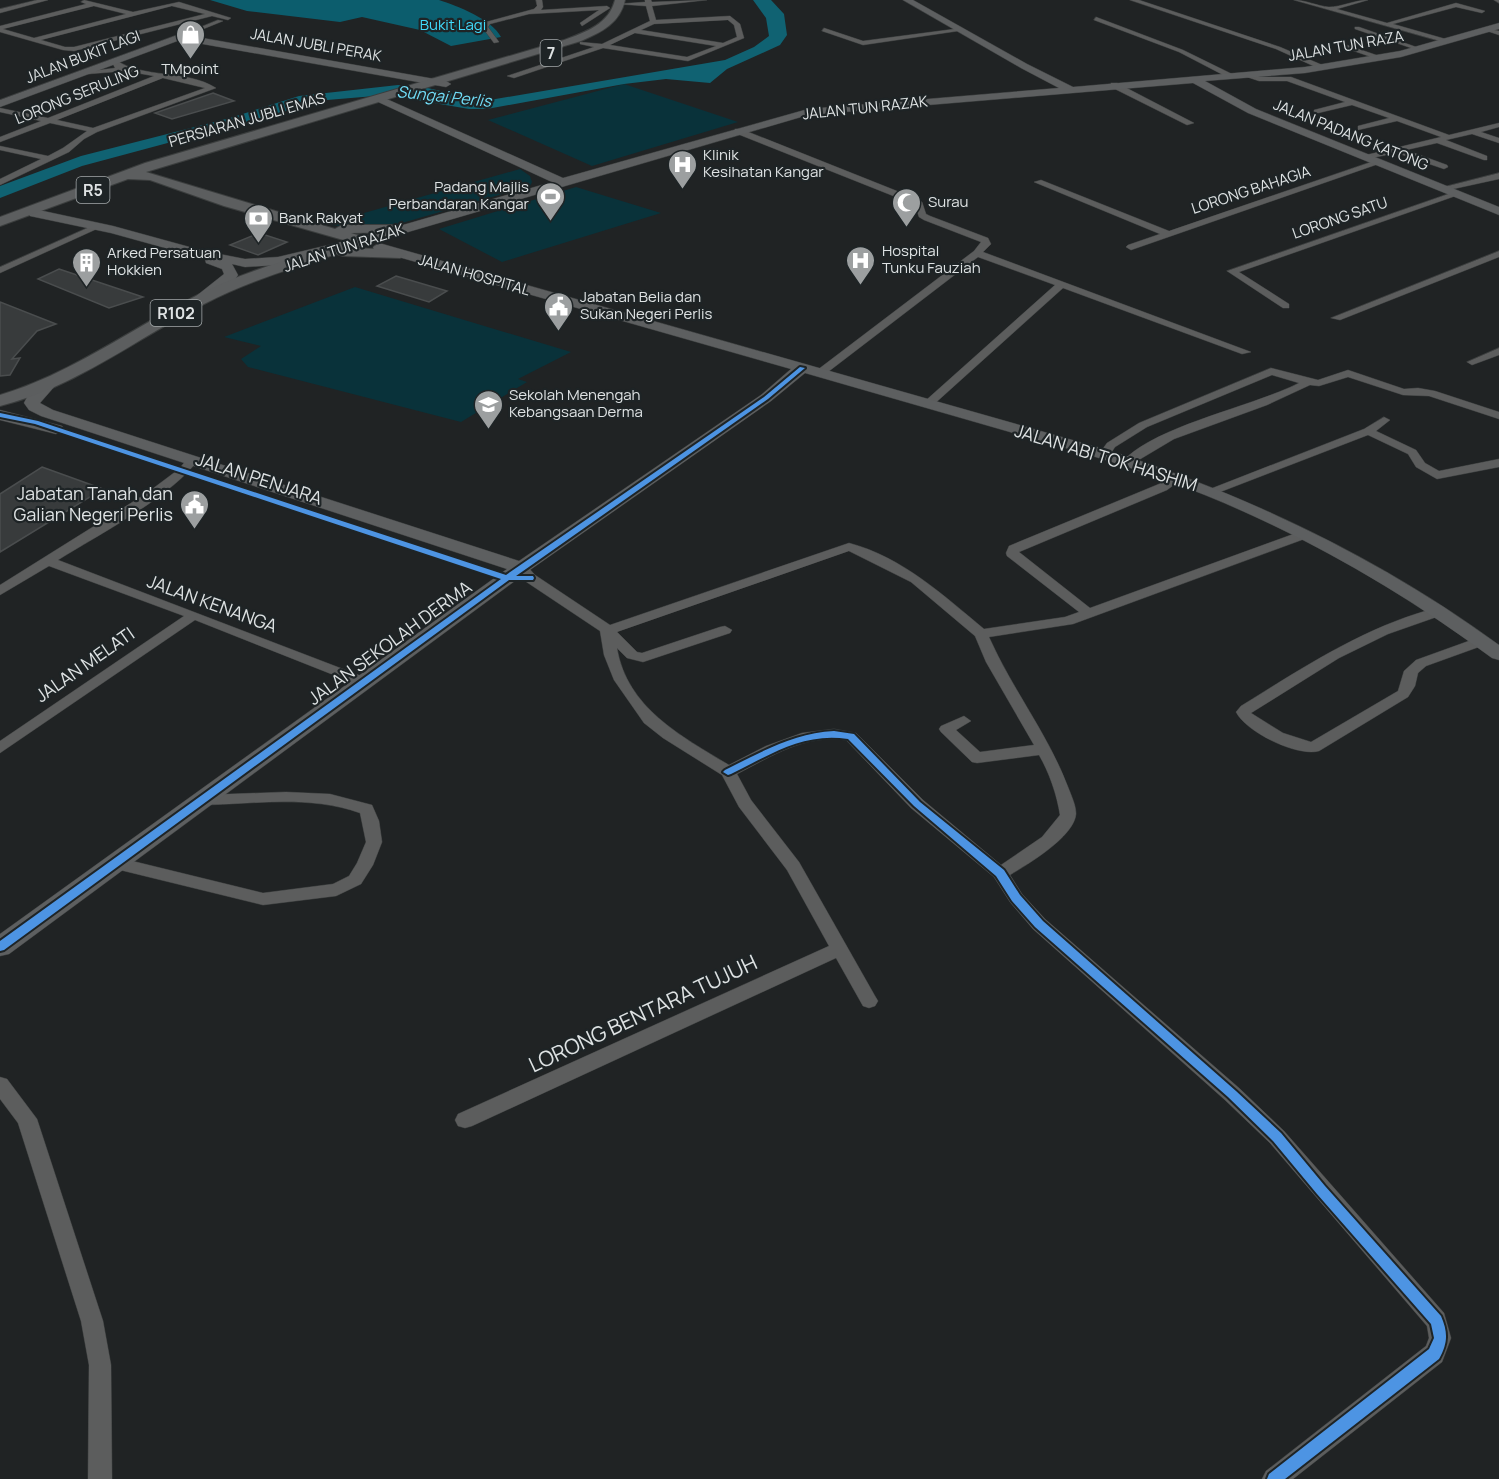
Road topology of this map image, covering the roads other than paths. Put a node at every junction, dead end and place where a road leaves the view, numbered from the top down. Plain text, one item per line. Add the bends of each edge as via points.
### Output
1 (45, 0) edge
2 (79, 0) edge
3 (463, 0) edge
4 (539, 0) edge
5 (603, 0) edge
6 (704, 0) edge
7 (907, 0) edge
8 (1133, 0) edge
9 (1297, 0) edge
10 (1365, 0) edge
11 (454, 2) edge
12 (620, 2) edge
13 (634, 2) edge
14 (650, 2) edge
15 (92, 5) junction
16 (607, 8) junction
17 (1329, 9) junction
18 (0, 11) edge
19 (1482, 11) dead end
20 (530, 12) junction
21 (133, 14) junction
22 (211, 14) junction
23 (1096, 19) dead end
24 (653, 22) junction
25 (582, 24) dead end
26 (1388, 24) junction
27 (1499, 26) edge
28 (1, 28) edge
29 (1357, 28) dead end
30 (1486, 29) junction
31 (824, 30) dead end
32 (962, 30) junction
33 (634, 31) junction
34 (186, 33) junction
35 (1499, 33) edge
36 (37, 39) dead end
37 (1448, 40) junction
38 (496, 42) dead end
39 (582, 43) junction
40 (863, 43) junction
41 (603, 45) junction
42 (726, 45) junction
43 (1347, 47) dead end
44 (1419, 49) junction
45 (880, 50) dead end
46 (1380, 58) junction
47 (116, 62) junction
48 (1323, 68) junction
49 (125, 69) junction
50 (1029, 69) junction
51 (88, 72) junction
52 (1227, 73) junction
53 (1273, 73) junction
54 (163, 75) junction
55 (1250, 75) junction
56 (511, 76) dead end
57 (1194, 80) junction
58 (1170, 81) junction
59 (441, 83) junction
60 (1114, 85) junction
61 (1071, 89) junction
62 (1059, 90) junction
63 (1210, 90) junction
64 (390, 101) junction
65 (1351, 103) junction
66 (0, 107) edge
67 (1317, 112) dead end
68 (1396, 119) junction
69 (50, 120) junction
70 (1190, 123) dead end
71 (1499, 125) edge
72 (1361, 128) dead end
73 (94, 130) junction
74 (738, 130) junction
75 (1472, 131) junction
76 (1448, 137) junction
77 (0, 140) edge
78 (1438, 140) junction
79 (1499, 141) edge
80 (0, 148) edge
81 (1397, 150) junction
82 (193, 156) junction
83 (48, 158) junction
84 (1484, 158) dead end
85 (1375, 159) junction
86 (1444, 167) dead end
87 (602, 170) junction
88 (539, 171) junction
89 (140, 176) junction
90 (1499, 176) edge
91 (0, 182) edge
92 (562, 182) junction
93 (1038, 182) dead end
94 (1444, 188) junction
95 (526, 192) junction
96 (1457, 194) junction
97 (53, 209) junction
98 (1499, 211) edge
99 (1, 215) edge
100 (97, 227) junction
101 (407, 228) junction
102 (321, 229) junction
103 (1166, 233) junction
104 (362, 242) junction
105 (1131, 247) dead end
106 (977, 253) junction
107 (400, 254) junction
108 (1499, 254) edge
109 (203, 255) junction
110 (307, 257) junction
111 (0, 270) edge
112 (1062, 284) junction
113 (200, 300) junction
114 (1286, 306) dead end
115 (1336, 318) dead end
116 (1499, 351) edge
117 (1246, 352) dead end
118 (768, 358) junction
119 (1472, 362) dead end
120 (802, 368) junction
121 (820, 373) junction
122 (838, 378) junction
123 (1308, 382) junction
124 (783, 384) junction
125 (46, 387) junction
126 (0, 395) edge
127 (0, 401) edge
128 (928, 404) junction
129 (0, 415) edge
130 (1499, 416) edge
131 (1384, 420) dead end
132 (1368, 431) junction
133 (1105, 454) junction
134 (1128, 462) junction
135 (1499, 463) edge
136 (187, 466) junction
137 (1177, 478) junction
138 (1211, 491) junction
139 (1304, 535) junction
140 (48, 561) junction
141 (519, 575) junction
142 (0, 591) edge
143 (1440, 611) junction
144 (1088, 613) junction
145 (194, 615) junction
146 (725, 630) dead end
147 (607, 631) junction
148 (981, 634) junction
149 (1482, 640) junction
150 (1499, 654) edge
151 (364, 682) junction
152 (964, 721) dead end
153 (0, 748) edge
154 (1043, 748) junction
155 (728, 772) junction
156 (203, 800) junction
157 (116, 863) junction
158 (1000, 873) junction
159 (0, 947) edge
160 (839, 949) junction
161 (868, 1001) dead end
162 (0, 1085) edge
163 (465, 1120) dead end
164 (100, 1479) edge
165 (1274, 1479) edge

1 - 18 street
2 - 15 street
3 - 11 street
4 - 20 street via 540,7
5 - 16 street
6 - 14 street
7 - 32 main road
8 - 48 street via 1298,55
9 - 17 street
10 - 17 street
12 - 13 street
12 - 59 main road, 7 via 612,18 588,34
13 - 14 street
13 - 39 main road, 7 via 626,19
14 - 24 street
15 - 21 street
15 - 28 street
16 - 20 street
16 - 25 street
17 - 26 street
19 - 26 street via 1456,5
20 - 38 street via 488,23 485,27
21 - 22 street via 179,4
21 - 36 street
22 - 28 street via 69,50
22 - 34 street via 225,18
23 - 52 street
24 - 33 street
24 - 42 street via 732,19 741,38
26 - 37 street
27 - 30 main road, JALAN TUN RAZA
29 - 44 street
30 - 35 street
30 - 37 main road, JALAN TUN RAZA
31 - 40 street
32 - 40 street
32 - 50 main road
33 - 41 street
33 - 42 street
34 - 47 main road, JALAN BUKIT LAGI
34 - 59 main road, JALAN JUBLI PERAK
34 - 59 main road, JALAN JUBLI PERAK
34 - 66 main road, JALAN BUKIT LAGI via 163,34
37 - 44 main road, JALAN TUN RAZA
39 - 41 street
39 - 59 main road, 7
40 - 45 street
41 - 42 street via 688,59
41 - 56 street
43 - 46 street
44 - 46 main road, JALAN TUN RAZA
46 - 48 main road, JALAN TUN RAZA
47 - 49 street
47 - 51 main road, JALAN BUKIT LAGI
48 - 53 main road, JALAN TUN RAZA
49 - 51 street
49 - 54 street
50 - 61 main road
50 - 62 main road via 1030,74
51 - 66 main road, JALAN BUKIT LAGI
52 - 53 street via 1259,68
52 - 55 main road, JALAN TUN RAZA
52 - 57 main road, JALAN TUN RAZA
52 - 63 main road
53 - 55 main road, JALAN TUN RAZA
54 - 69 street, LORONG SERULING
54 - 73 street via 212,88
55 - 65 street via 1260,79 1284,78
57 - 58 main road, JALAN TUN RAZAK
57 - 63 main road, JALAN PADANG KATONG
58 - 60 main road, JALAN TUN RAZAK
58 - 63 main road
59 - 64 main road, 7
60 - 61 main road, JALAN TUN RAZAK
60 - 70 street
61 - 62 main road, JALAN TUN RAZAK
62 - 74 main road, JALAN TUN RAZAK via 821,110
63 - 85 main road, JALAN PADANG KATONG via 1252,111
64 - 82 main road, PERSIARAN JUBLI EMAS / 7
64 - 82 main road, PERSIARAN JUBLI EMAS / 7
64 - 88 main road
65 - 67 street
65 - 68 street
66 - 69 street
68 - 72 street
68 - 76 street
69 - 73 street
69 - 77 street, LORONG SERULING
71 - 75 street, LORONG BAHAGIA
73 - 83 street
74 - 87 main road, JALAN TUN RAZAK
74 - 106 street via 914,201 927,218 985,240
75 - 76 street, LORONG BAHAGIA
75 - 79 street
76 - 78 street, LORONG BAHAGIA
78 - 81 street, LORONG BAHAGIA
78 - 84 street
80 - 83 street
81 - 85 street, LORONG BAHAGIA
81 - 86 street
82 - 89 main road, PERSIARAN JUBLI EMAS / 7
82 - 89 main road, PERSIARAN JUBLI EMAS / 7
83 - 91 street
85 - 94 main road, JALAN PADANG KATONG
85 - 103 street, LORONG BAHAGIA
87 - 88 main road via 567,174
87 - 92 main road, JALAN TUN RAZAK
88 - 92 main road
88 - 95 main road via 539,181
89 - 97 main road, R5 via 114,182
89 - 97 main road via 112,178
89 - 102 main road, JALAN HOSPITAL / R5 via 189,195
90 - 94 street
92 - 95 main road, JALAN TUN RAZAK
93 - 103 street
94 - 96 main road, JALAN PADANG KATONG
95 - 101 main road, JALAN TUN RAZAK
96 - 98 main road, JALAN PADANG KATONG
96 - 114 street, LORONG SATU via 1232,271
97 - 99 main road
97 - 99 main road
97 - 100 main road
100 - 109 main road
100 - 111 street
101 - 102 main road
101 - 104 main road, JALAN TUN RAZAK
101 - 107 main road via 396,242
102 - 104 main road, JALAN HOSPITAL / R5
102 - 110 main road via 328,238 326,244
103 - 105 street, LORONG BAHAGIA
104 - 107 main road, JALAN HOSPITAL / R5
104 - 110 main road, JALAN TUN RAZAK
106 - 112 street
106 - 121 street
107 - 110 main road via 359,251
107 - 118 main road, JALAN HOSPITAL / R5
108 - 115 street
109 - 110 main road via 245,263
109 - 113 main road via 227,267 231,275
110 - 113 main road, JALAN TUN RAZAK / R102
112 - 117 street
112 - 128 street
113 - 125 main road, JALAN TUN RAZAK / R102
116 - 119 street
118 - 120 main road, JALAN HOSPITAL / R5
118 - 124 main road
120 - 121 main road, JALAN HOSPITAL / R5
120 - 124 main road, JALAN SEKOLAH DERMA
121 - 122 main road, JALAN ABI TOK HASHIM / R5
122 - 124 main road via 808,378
122 - 128 main road, JALAN ABI TOK HASHIM / R5
123 - 130 street via 1323,382 1348,373 1400,392 1431,393
123 - 133 street via 1268,372 1143,425
123 - 134 street via 1271,402 1179,433
124 - 141 main road, JALAN SEKOLAH DERMA
125 - 126 main road
125 - 127 main road, JALAN TUN RAZAK
125 - 136 main road via 32,403 39,410
128 - 133 main road, JALAN ABI TOK HASHIM / R5
129 - 136 main road, JALAN PENJARA
131 - 132 street
132 - 135 street via 1412,452 1420,465 1437,475
132 - 138 street
133 - 134 main road, JALAN ABI TOK HASHIM / R5
134 - 137 main road, JALAN ABI TOK HASHIM / R5
136 - 140 street via 151,496
136 - 141 main road, JALAN PENJARA via 370,531
137 - 138 main road, JALAN ABI TOK HASHIM / R5
137 - 144 street via 1014,549 1012,553 1020,560
138 - 139 main road, JALAN ABI TOK HASHIM / R5
139 - 143 main road, JALAN ABI TOK HASHIM / R5
139 - 144 street
140 - 142 street
140 - 145 street, JALAN KENANGA
141 - 147 street via 599,622
141 - 151 main road, JALAN SEKOLAH DERMA
143 - 149 main road, JALAN ABI TOK HASHIM / R5
143 - 149 street via 1383,631 1334,655 1246,709 1245,716 1289,742 1314,747 1403,694 1411,671 1421,663
144 - 148 street via 1049,625
145 - 151 street, JALAN KENANGA
145 - 153 street, JALAN MELATI
146 - 147 street via 643,658 632,655
147 - 148 street via 849,548 863,551 916,579
147 - 155 street via 621,680 649,720
148 - 154 street
149 - 150 main road, JALAN ABI TOK HASHIM / R5
151 - 156 main road, JALAN SEKOLAH DERMA
152 - 154 street via 946,729 977,758
154 - 158 street via 1068,815 1044,844
155 - 158 street via 808,735 850,736 916,804
155 - 160 street via 745,803 792,866
156 - 157 main road, JALAN SEKOLAH DERMA
156 - 157 street via 297,798 350,802 366,809 374,842 355,880 336,890 263,899
157 - 159 main road, JALAN SEKOLAH DERMA
158 - 165 street via 1039,924 1277,1137 1440,1329 1440,1345 1434,1354
160 - 161 street
160 - 163 street, LORONG BENTARA TUJUH
162 - 164 street via 27,1119 92,1321 100,1365

